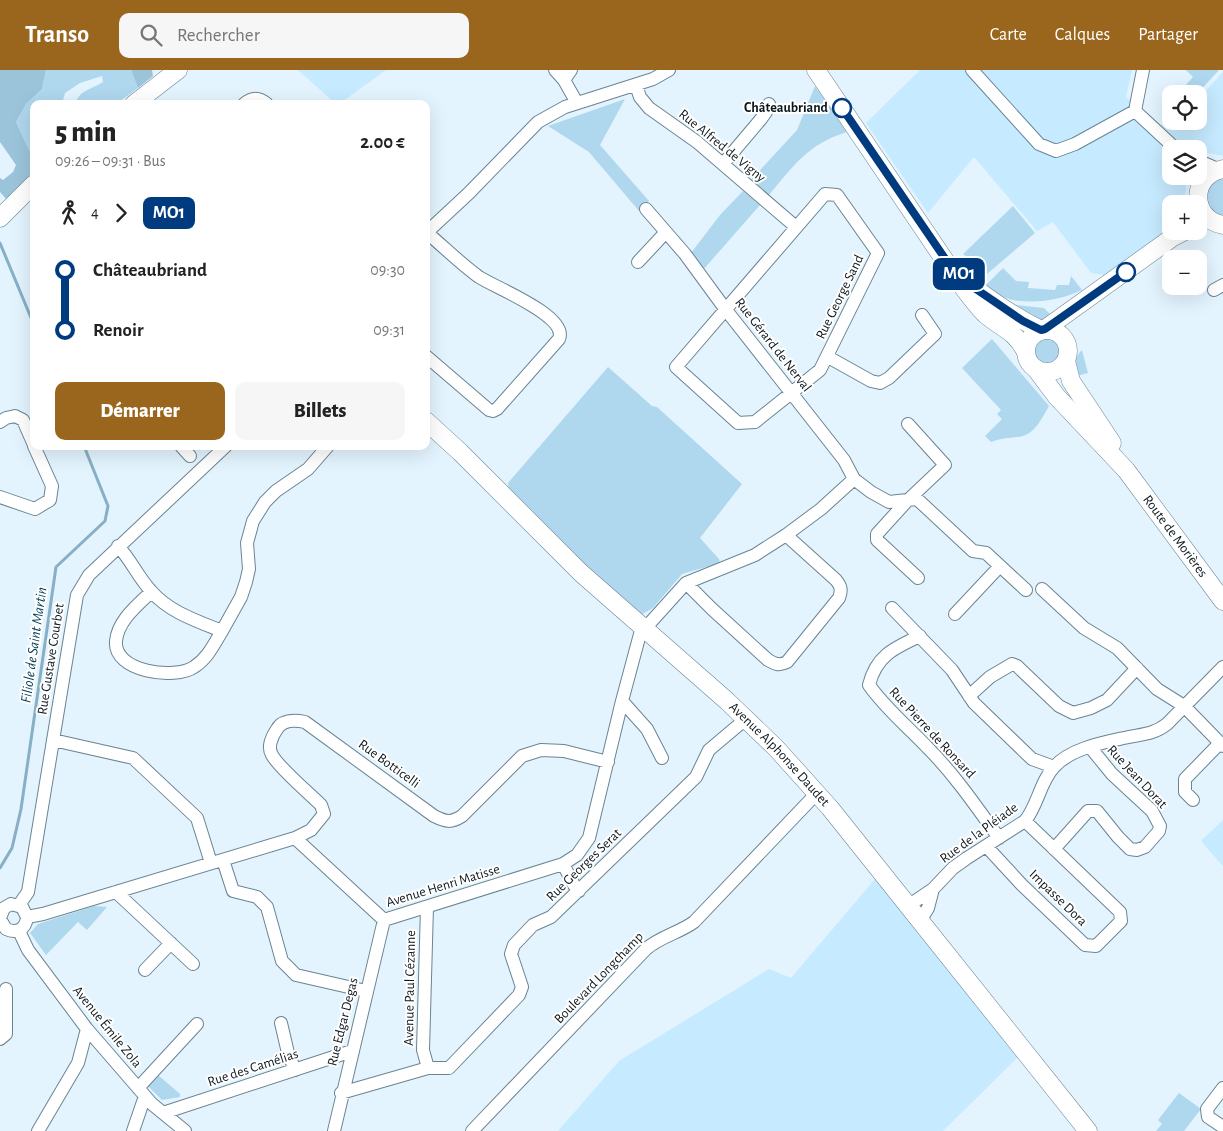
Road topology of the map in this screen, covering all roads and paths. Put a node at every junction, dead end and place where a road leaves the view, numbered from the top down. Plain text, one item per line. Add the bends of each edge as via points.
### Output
1 (178, 70) edge
2 (555, 70) edge
3 (669, 70) edge
4 (816, 70) edge
5 (972, 70) edge
6 (1142, 70) edge
7 (568, 75) edge
8 (636, 85) junction
9 (139, 100) edge
10 (577, 103) junction
11 (769, 104) dead end
12 (1136, 111) junction
13 (1167, 140) edge
14 (723, 164) junction
15 (1207, 164) edge
16 (1221, 170) edge
17 (30, 188) edge
18 (1196, 192) edge
19 (646, 209) dead end
20 (0, 218) edge
21 (1220, 225) edge
22 (1207, 226) edge
23 (796, 227) junction
24 (430, 229) edge
25 (666, 232) junction
26 (430, 236) edge
27 (1169, 240) edge
28 (946, 260) junction
29 (638, 262) dead end
30 (1092, 297) junction
31 (726, 310) junction
32 (922, 315) dead end
33 (1043, 330) junction
34 (1026, 350) junction
35 (1067, 354) junction
36 (828, 357) junction
37 (430, 359) edge
38 (1036, 369) junction
39 (791, 393) junction
40 (0, 422) edge
41 (908, 424) dead end
42 (430, 425) edge
43 (30, 437) edge
44 (36, 450) edge
45 (222, 450) edge
46 (325, 450) edge
47 (1126, 470) junction
48 (854, 479) junction
49 (0, 497) edge
50 (907, 501) junction
51 (786, 535) junction
52 (118, 546) junction
53 (1000, 566) junction
54 (918, 578) dead end
55 (686, 583) junction
56 (1042, 589) dead end
57 (1026, 590) dead end
58 (152, 592) junction
59 (1223, 601) edge
60 (892, 608) dead end
61 (955, 614) dead end
62 (645, 628) junction
63 (222, 631) junction
64 (920, 636) junction
65 (1223, 667) edge
66 (1137, 668) junction
67 (969, 696) junction
68 (622, 701) junction
69 (1184, 706) junction
70 (747, 718) junction
71 (53, 740) junction
72 (1222, 745) edge
73 (1090, 747) junction
74 (662, 758) dead end
75 (608, 762) junction
76 (1054, 767) junction
77 (817, 793) junction
78 (1193, 800) dead end
79 (1025, 821) junction
80 (295, 838) junction
81 (998, 838) junction
82 (986, 846) junction
83 (1054, 849) junction
84 (217, 862) junction
85 (563, 864) junction
86 (934, 888) junction
87 (579, 890) junction
88 (116, 892) junction
89 (19, 905) junction
90 (908, 906) junction
91 (427, 907) junction
92 (27, 917) junction
93 (1, 918) edge
94 (384, 920) junction
95 (920, 921) junction
96 (19, 930) junction
97 (171, 943) junction
98 (193, 964) dead end
99 (145, 970) dead end
100 (6, 989) dead end
101 (366, 991) junction
102 (281, 1023) dead end
103 (197, 1024) dead end
104 (87, 1029) junction
105 (0, 1039) edge
106 (352, 1051) junction
107 (428, 1068) junction
108 (295, 1070) junction
109 (1223, 1088) edge
110 (141, 1092) junction
111 (341, 1094) junction
112 (163, 1113) junction
113 (1223, 1127) edge
114 (38, 1131) edge
115 (133, 1131) edge
116 (185, 1131) edge
117 (334, 1131) edge
118 (472, 1131) edge
119 (1088, 1131) edge

1 - 9 street
2 - 7 street
3 - 8 street
4 - 28 street
5 - 12 street via 1039,144 1056,151
6 - 12 street
7 - 10 street
8 - 10 street
8 - 14 street, Rue Alfred de Vigny via 640,97 650,108
10 - 24 street via 538,122
11 - 14 street via 761,119
12 - 13 street
14 - 23 street, Rue Alfred de Vigny
15 - 16 street
16 - 18 street via 1207,177
17 - 20 street
18 - 21 street via 1203,214
19 - 25 street, Rue Gérard de Nerval
21 - 22 street
23 - 31 street, Rue George Sand
23 - 36 street, Rue George Sand via 825,194 837,195 878,253
25 - 29 street
25 - 31 street, Rue Gérard de Nerval
26 - 37 street via 479,276 541,311 561,330 561,334 560,339 493,411
27 - 30 street
28 - 33 street via 973,287 1023,321
28 - 34 street via 984,313 1011,331
30 - 33 street
30 - 35 street via 1074,319
31 - 39 street, Rue Gérard de Nerval
31 - 39 street, Rue George Sand via 676,367 738,423 755,422
32 - 36 street via 935,334 880,383
33 - 34 street via 1030,338
33 - 35 street via 1057,332 1066,340
34 - 38 street via 1028,361
35 - 38 street via 1062,366 1050,372
35 - 47 street, Route de Morières via 1071,381
36 - 39 street, Rue George Sand via 820,370
38 - 47 street, Route de Morières via 1057,397
39 - 48 street, Rue Gérard de Nerval via 844,460
40 - 43 street via 15,416 23,420
41 - 50 street via 945,466
42 - 62 street, Avenue Alphonse Daudet via 581,573
44 - 49 street via 52,486 50,500 35,509
45 - 52 street, Rue Gustave Courbet
46 - 63 street via 308,470 276,491 252,521 247,543 250,558 246,582
47 - 59 street, Route de Morières
48 - 50 street via 890,502
48 - 51 street
50 - 53 street via 916,499 973,551 986,553
50 - 54 street via 877,534 877,540
51 - 55 street via 755,555
51 - 55 street via 836,580 841,592 783,664 775,665 768,660
52 - 58 street
52 - 71 street, Rue Gustave Courbet via 89,574 76,595
53 - 57 street
53 - 61 street
55 - 62 street, Avenue Henri Matisse
56 - 66 street via 1084,628 1117,648
58 - 63 street via 179,613
58 - 63 street via 130,614 119,631 116,647 128,663 140,669 183,672 193,668 208,654
60 - 64 street
62 - 68 street, Avenue Henri Matisse via 638,640
62 - 70 street, Avenue Alphonse Daudet
64 - 67 street via 952,670
64 - 81 street, Rue Pierre de Ronsard via 883,657 872,672 868,685 956,778
65 - 69 street, Rue de la Pléiade
66 - 67 street via 1107,700 1073,713 1059,706 1018,666 1012,664 990,677
66 - 69 street via 1157,689
67 - 76 street via 1032,759
68 - 74 street via 647,729
68 - 75 street, Avenue Henri Matisse
69 - 72 street
69 - 73 street, Rue de la Pléiade via 1157,731
70 - 77 street, Avenue Alphonse Daudet
70 - 87 street, Rue Georges Serat via 709,750 696,778
71 - 84 street via 133,758 197,818
71 - 89 street, Rue Gustave Courbet via 28,892
72 - 78 street via 1185,779 1185,792
73 - 76 street, Rue de la Pléiade via 1076,751
73 - 83 street, Rue Jean Dorat via 1112,774 1152,811 1160,826 1159,831 1145,848 1130,849 1097,811 1088,811
75 - 80 street, Rue Botticelli via 564,751 541,750 522,756 462,816 445,821 305,722 286,722 280,724 273,735 271,753 321,806 324,814 311,830
75 - 85 street, Avenue Henri Matisse via 589,838 577,855
76 - 79 street, Rue de la Pléiade
77 - 90 street, Avenue Alphonse Daudet
77 - 118 street, Boulevard Longchamp via 694,922 683,930 662,937 646,949
79 - 81 street, Rue de la Pléiade
79 - 83 street, Impasse Dora
80 - 84 street
80 - 94 street, Avenue Henri Matisse
81 - 82 street, Rue de la Pléiade
82 - 83 street, Impasse Dora via 1085,945 1096,946 1121,921 1120,912
82 - 86 street, Rue de la Pléiade via 953,868
84 - 88 street
84 - 101 street via 233,891 256,897 267,907 282,961 296,975
85 - 87 street
85 - 91 street, Avenue Henri Matisse
86 - 90 street, Rue de la Pléiade
86 - 95 street, Rue de la Pléiade
87 - 107 street, Rue Georges Serat via 551,917 533,924 514,945 510,954 522,987 519,995 449,1068
88 - 92 street
88 - 97 street
89 - 92 street
89 - 93 street via 11,904
90 - 95 street, Avenue Alphonse Daudet
91 - 94 street, Avenue Henri Matisse
91 - 107 street, Avenue Paul Cézanne via 423,1050
92 - 96 street
93 - 96 street via 10,931
94 - 101 street, Rue Edgar Degas
95 - 119 street, Avenue Alphonse Daudet
96 - 104 street, Avenue Émile Zola via 28,950
97 - 98 street
97 - 99 street
100 - 105 street via 6,1034
101 - 106 street, Rue Edgar Degas
102 - 108 street
103 - 110 street
104 - 110 street, Avenue Émile Zola
104 - 114 street via 78,1063
106 - 108 street, Rue des Camélias
106 - 111 street, Rue Edgar Degas
107 - 111 street, Rue Georges Serat
108 - 112 street, Rue des Camélias
109 - 113 street via 1207,1110 1208,1117
110 - 112 street, Avenue Émile Zola
110 - 115 street
111 - 117 street, Rue Edgar Degas
112 - 116 street, Avenue Émile Zola

